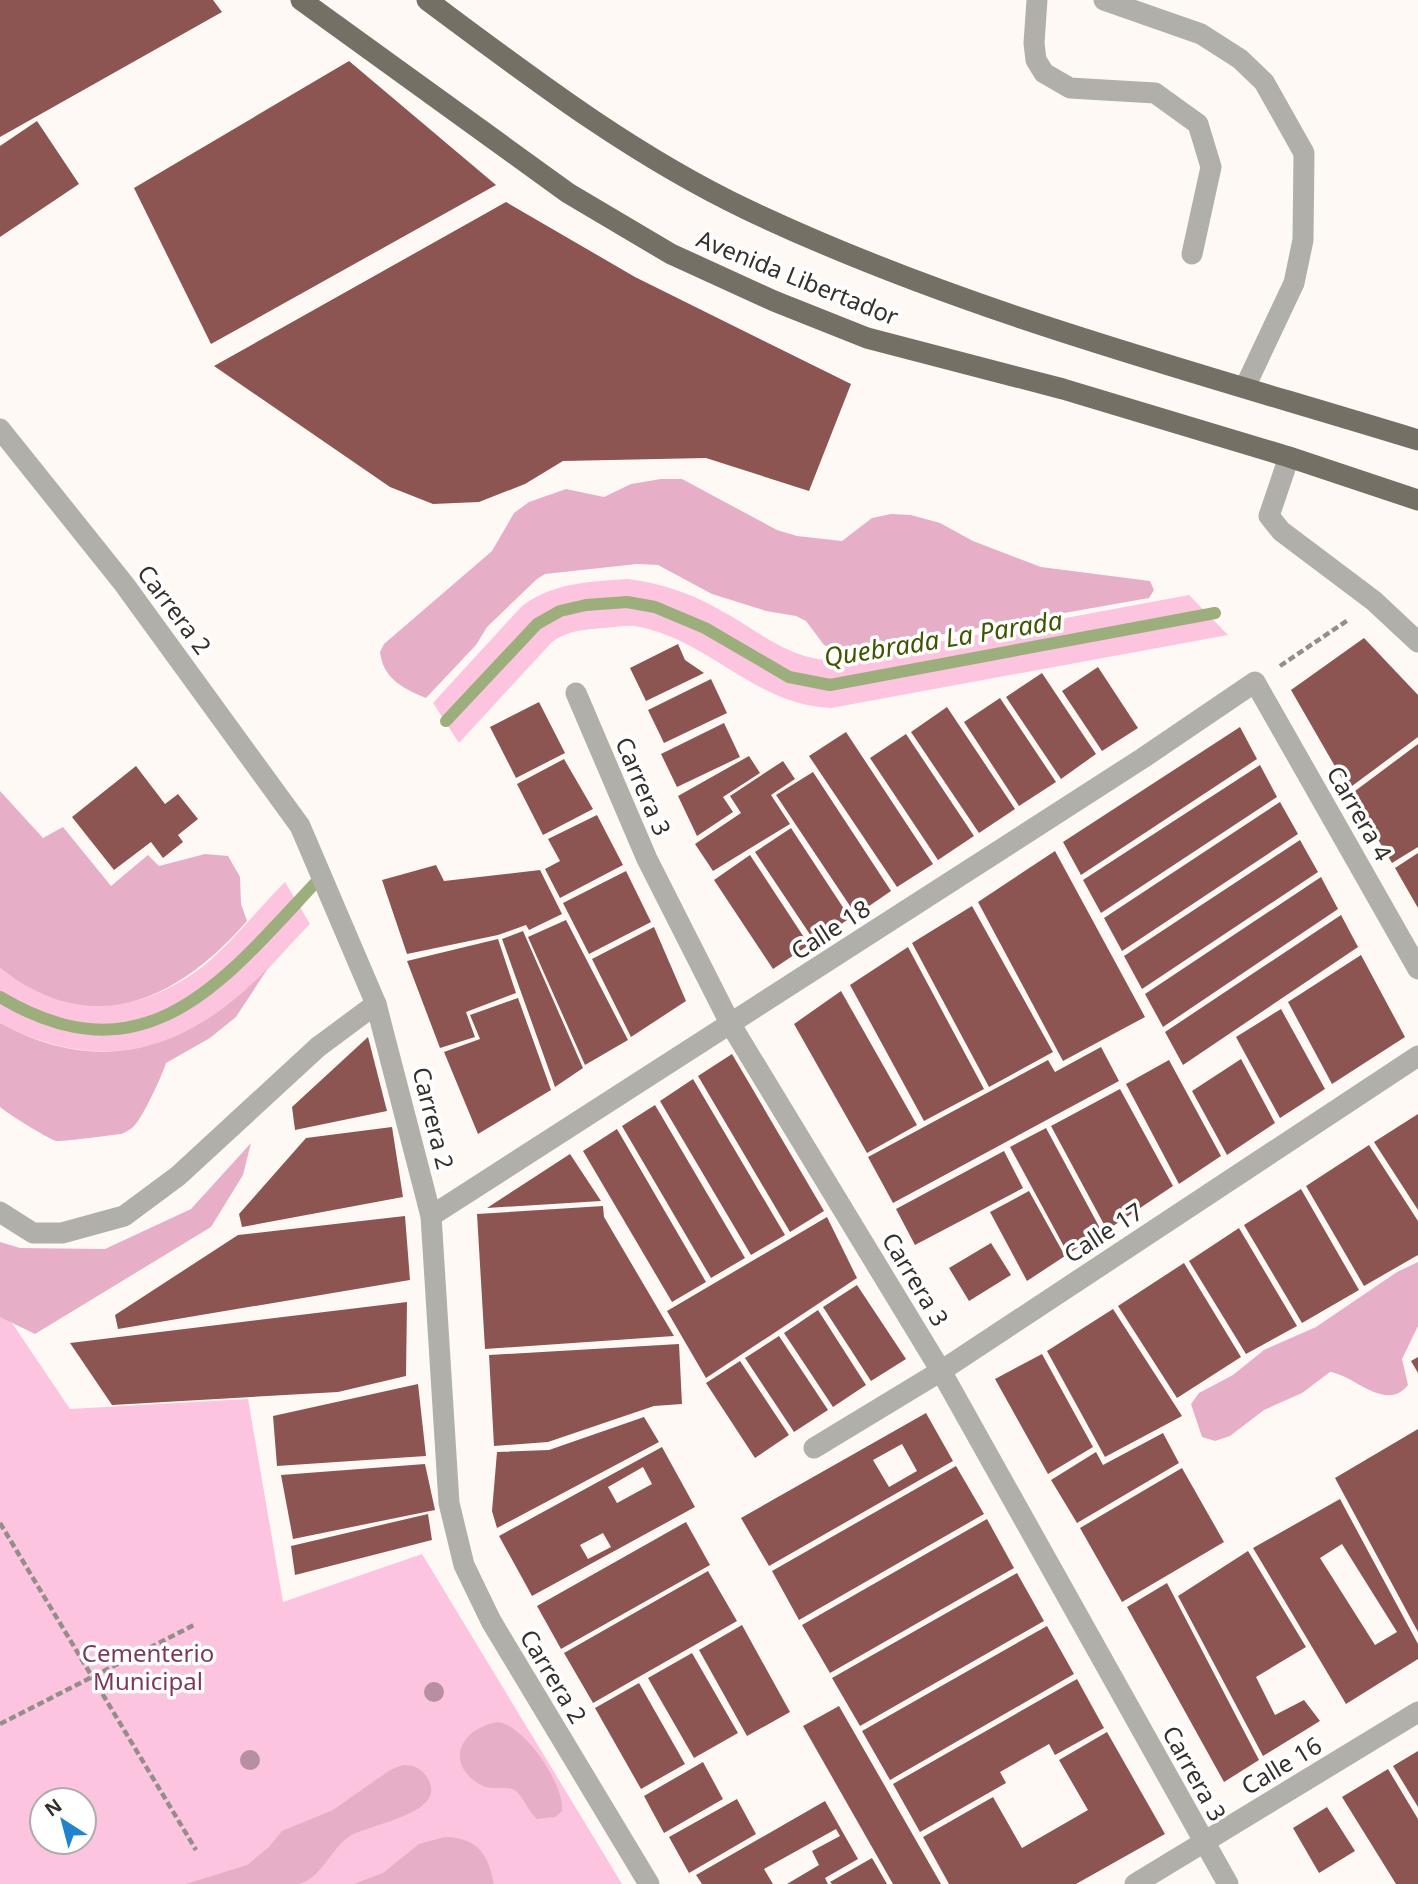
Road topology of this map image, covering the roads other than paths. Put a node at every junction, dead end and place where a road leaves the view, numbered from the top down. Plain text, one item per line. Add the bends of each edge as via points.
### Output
1 (301, 0) edge
2 (427, 0) edge
3 (1037, 0) edge
4 (1104, 0) edge
5 (1192, 254) dead end
6 (1245, 387) junction
7 (0, 429) edge
8 (1418, 440) edge
9 (1289, 457) junction
10 (1418, 500) edge
11 (1418, 642) edge
12 (1255, 682) joint
13 (576, 693) dead end
14 (1418, 970) edge
15 (376, 1004) junction
16 (731, 1025) junction
17 (1418, 1056) edge
18 (0, 1212) edge
19 (431, 1216) junction
20 (941, 1371) junction
21 (814, 1448) dead end
22 (1418, 1712) edge
23 (1204, 1842) junction
24 (649, 1884) edge
25 (1135, 1884) edge
26 (1227, 1884) edge

1 - 9 main road, Avenida Libertador via 568,193 671,254 867,338 1063,389
2 - 6 main road, Avenida Libertador via 640,152 746,209 857,259 1078,336
3 - 5 street via 1034,43 1036,60 1045,74 1070,88 1155,93 1198,124 1211,167
4 - 6 street via 1201,34 1240,59 1264,82 1304,153 1303,240 1294,282
6 - 8 main road, Avenida Libertador
7 - 15 street, Carrera 2 via 124,584 300,826
9 - 10 main road, Avenida Libertador
9 - 11 street via 1269,516 1281,531 1374,601
12 - 14 street, Carrera 4
12 - 16 street, Calle 18
13 - 16 street, Carrera 3 via 647,859
15 - 18 street via 318,1047 187,1169 124,1216 62,1233 33,1233
15 - 19 street, Carrera 2
16 - 19 street, Calle 18
16 - 20 street, Carrera 3
17 - 20 street, Calle 17
19 - 24 street, Carrera 2 via 449,1503 464,1565 491,1621
20 - 21 street, Calle 17
20 - 23 street, Carrera 3
22 - 23 street, Calle 16
23 - 25 street, Calle 16
23 - 26 street, Carrera 3

